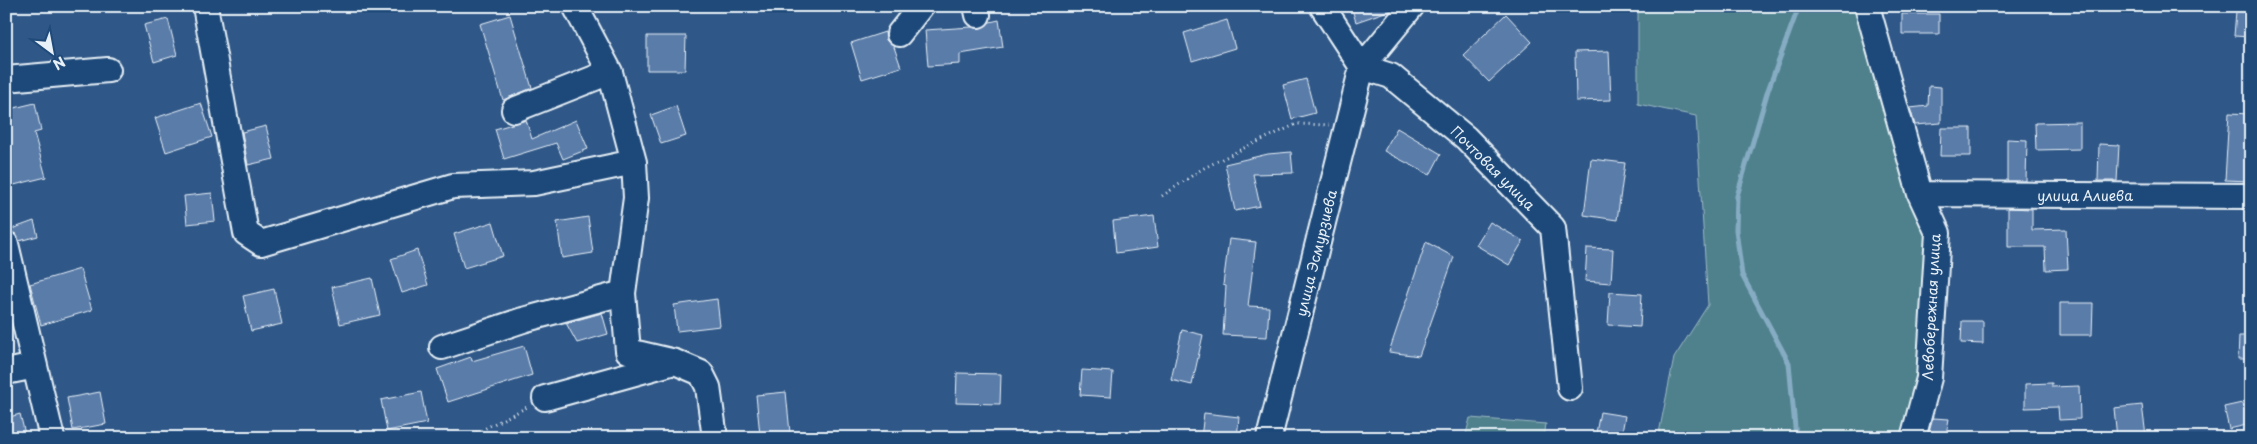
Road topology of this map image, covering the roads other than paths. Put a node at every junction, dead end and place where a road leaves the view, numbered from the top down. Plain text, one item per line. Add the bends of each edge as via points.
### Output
1 (205, 6) edge
2 (575, 6) edge
3 (921, 6) edge
4 (1322, 6) edge
5 (1412, 6) edge
6 (1867, 6) edge
7 (899, 34) dead end
8 (1362, 67) junction
9 (108, 70) dead end
10 (610, 72) junction
11 (6, 79) edge
12 (514, 110) dead end
13 (634, 162) junction
14 (1920, 194) junction
15 (2251, 196) edge
16 (6, 244) edge
17 (623, 293) junction
18 (442, 347) dead end
19 (675, 362) junction
20 (35, 366) junction
21 (6, 372) edge
22 (1570, 388) dead end
23 (545, 398) road end
24 (52, 438) edge
25 (715, 438) edge
26 (1269, 438) edge
27 (1913, 438) edge

1 - 13 street via 246,233 261,243 453,186 534,183
2 - 10 street
3 - 7 street
4 - 8 street
5 - 8 street
6 - 14 street, Левобережная улица
8 - 22 street, Почтовая улица via 1391,76 1466,138 1553,228
8 - 26 street, улица Эсмурзиева
9 - 11 street
10 - 12 street
10 - 13 street
13 - 17 street via 636,198
14 - 15 street, улица Алиева
14 - 27 street, Левобережная улица via 1938,233 1929,378
16 - 20 street
17 - 18 street via 522,320
17 - 19 street via 628,351
19 - 23 street
19 - 25 street via 701,374 708,387
20 - 21 street
20 - 24 street

